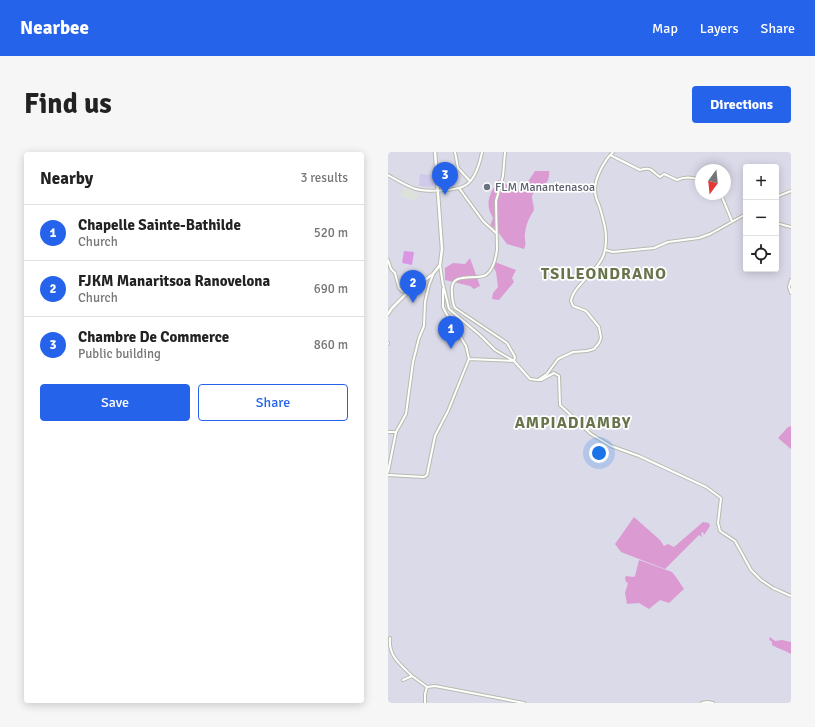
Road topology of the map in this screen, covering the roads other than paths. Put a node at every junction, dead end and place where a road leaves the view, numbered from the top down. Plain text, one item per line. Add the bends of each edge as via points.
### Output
1 (435, 152) edge
2 (455, 152) edge
3 (482, 152) edge
4 (505, 152) edge
5 (613, 152) edge
6 (610, 155) junction
7 (388, 175) edge
8 (695, 178) edge
9 (470, 181) junction
10 (458, 188) junction
11 (438, 191) junction
12 (791, 191) edge
13 (779, 196) edge
14 (723, 200) edge
15 (743, 216) edge
16 (732, 221) junction
17 (779, 224) edge
18 (791, 227) edge
19 (496, 233) junction
20 (605, 250) junction
21 (388, 260) edge
22 (440, 265) junction
23 (433, 274) junction
24 (791, 280) edge
25 (443, 284) junction
26 (407, 293) junction
27 (791, 293) edge
28 (388, 314) edge
29 (469, 359) junction
30 (514, 361) junction
31 (538, 380) junction
32 (388, 432) edge
33 (396, 432) junction
34 (388, 472) edge
35 (388, 475) edge
36 (791, 596) edge
37 (390, 638) dead end
38 (412, 676) junction
39 (403, 680) dead end
40 (427, 687) junction
41 (425, 703) edge
42 (524, 703) edge
43 (702, 703) edge
44 (713, 703) edge

1 - 11 street
2 - 9 street via 458,168
3 - 9 street
4 - 19 street via 503,176 496,201
5 - 6 street
6 - 8 street via 640,170 651,169 660,176 664,174 677,180 683,177
6 - 20 street via 600,172 595,191 605,224
7 - 11 street via 417,189
9 - 10 street
10 - 11 street
10 - 19 street via 483,221
11 - 22 street via 442,249
12 - 13 street
14 - 16 street
15 - 16 street
16 - 20 street via 699,238 668,242 654,248 613,252
17 - 18 street
19 - 30 street via 496,256 491,269 484,276 456,280 451,289 453,305 507,343 515,357
20 - 31 street via 601,260 573,294 571,301 573,306 589,314 599,326 601,338 594,349 573,352 558,359 547,374
21 - 26 street via 399,288
22 - 23 street
22 - 25 street
23 - 26 street
23 - 33 street via 425,302 424,326 413,362 406,414
24 - 27 street
25 - 29 street via 443,307 466,346
25 - 30 street via 449,309 495,350
26 - 28 street
29 - 30 street
29 - 35 street via 435,436 427,475
30 - 31 street via 527,376
31 - 36 street via 554,373 559,376 560,405 591,434 611,446 706,487 721,498 718,523 720,531 735,542 761,580
32 - 33 street
33 - 34 street
37 - 38 street via 394,659
38 - 39 street
38 - 40 street
40 - 41 street
40 - 42 street via 434,686
43 - 44 street

